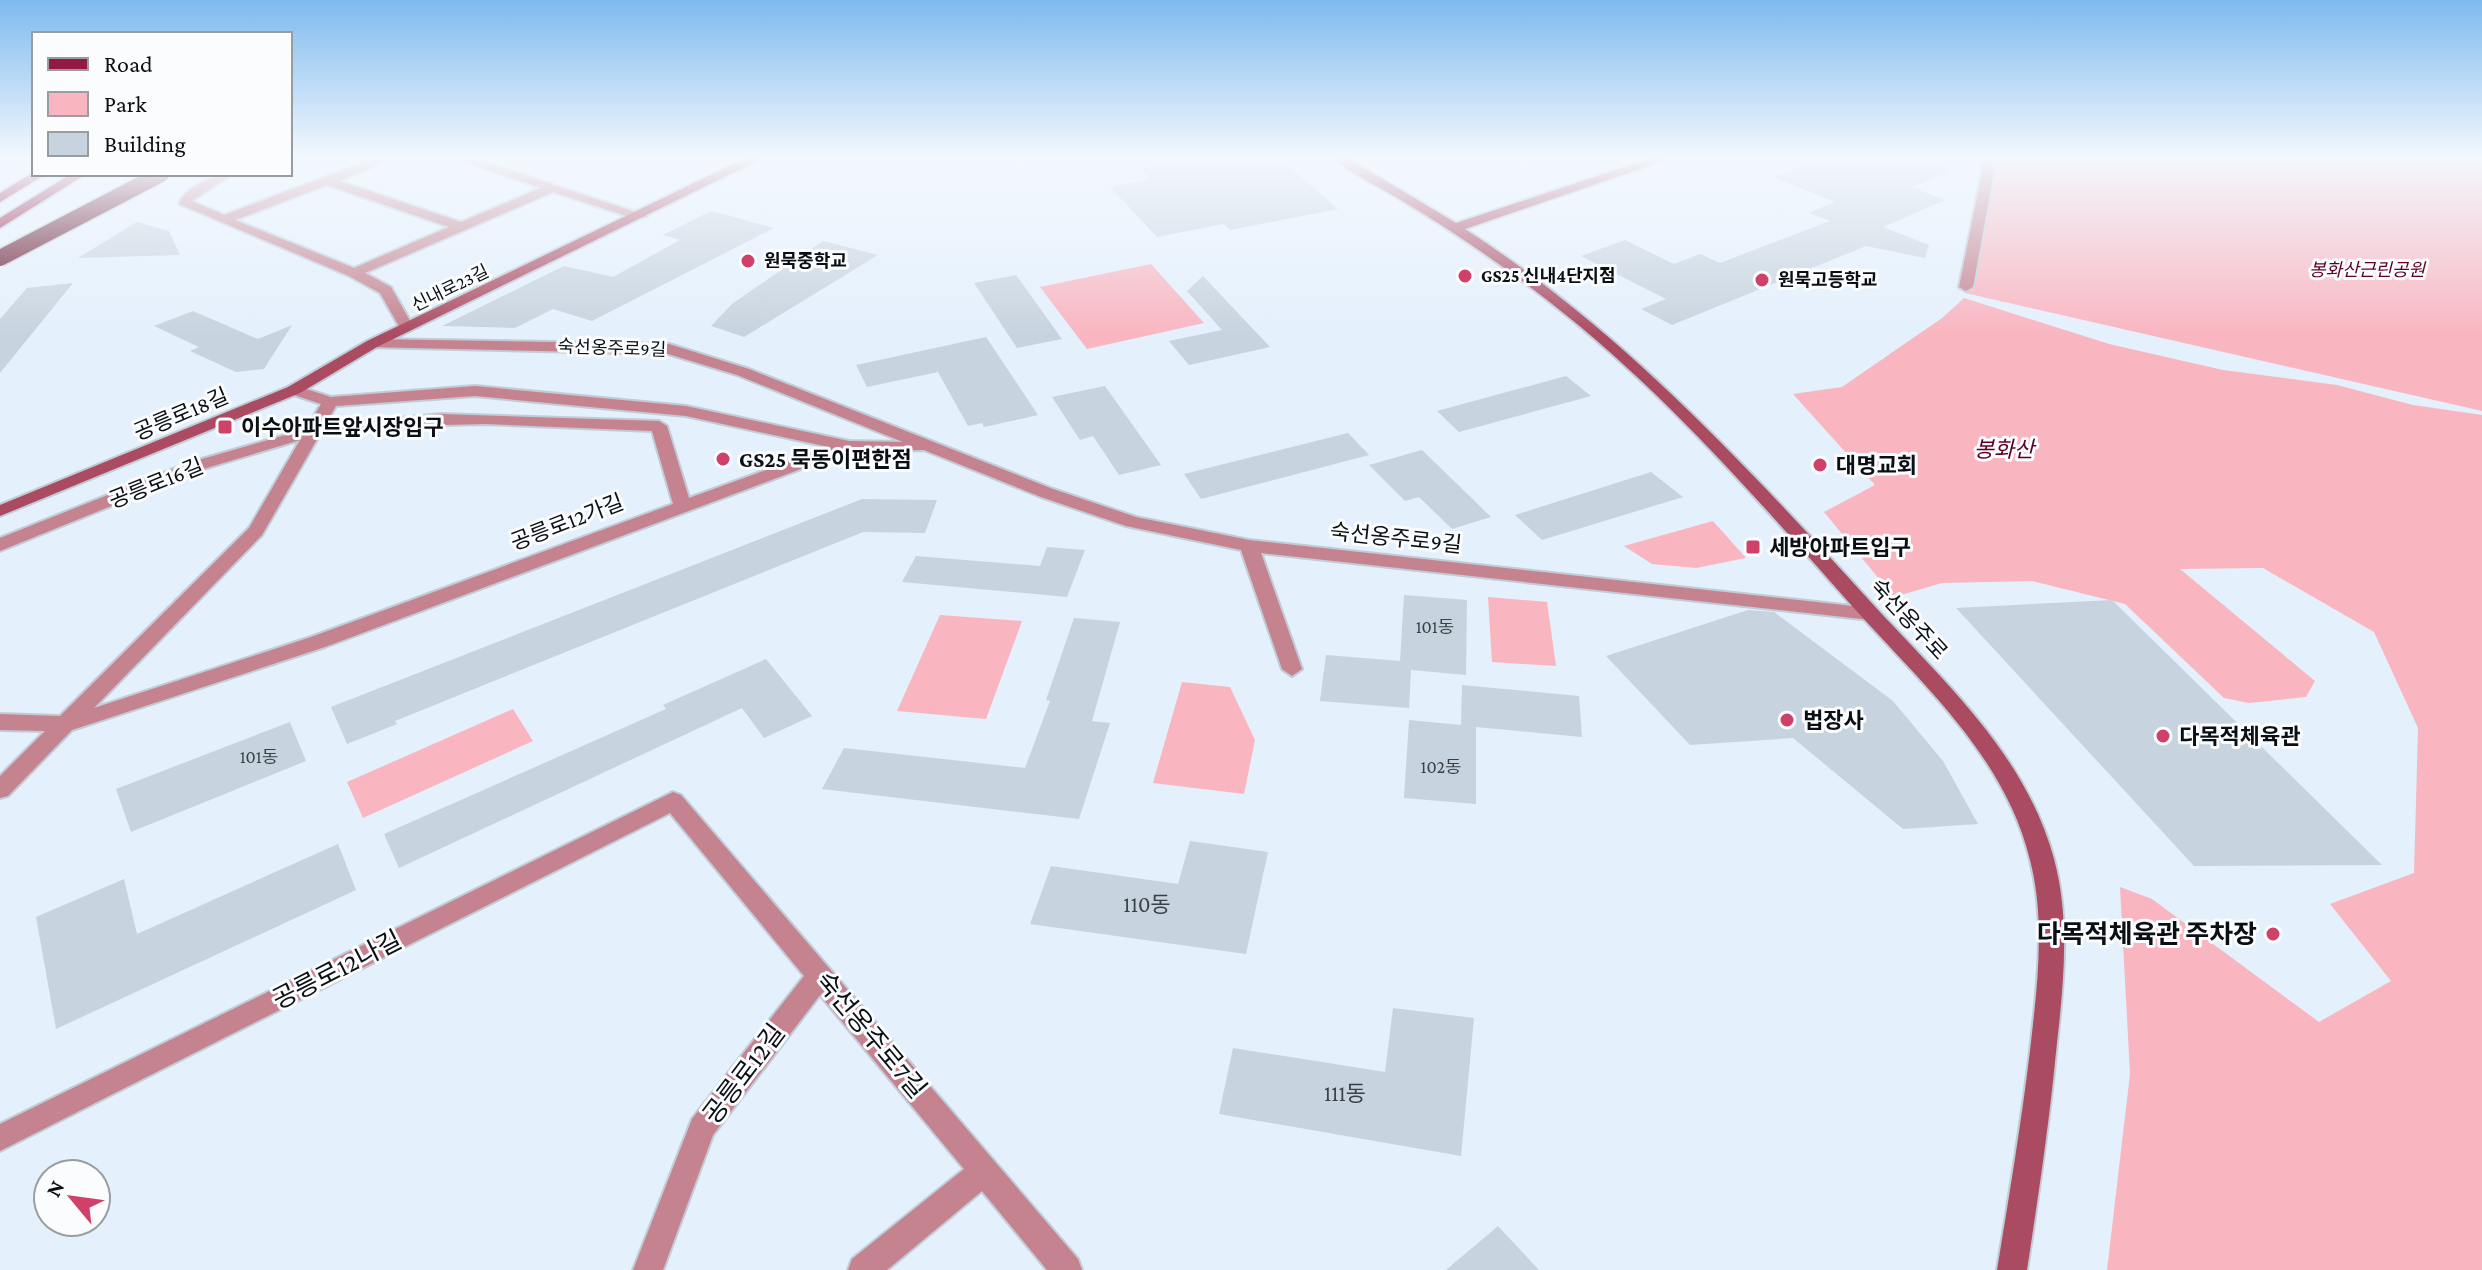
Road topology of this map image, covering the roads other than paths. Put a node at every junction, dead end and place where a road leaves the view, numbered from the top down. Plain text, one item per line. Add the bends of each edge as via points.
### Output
1 (53, 216) edge
2 (80, 216) edge
3 (215, 216) edge
4 (233, 216) edge
5 (430, 216) edge
6 (486, 216) edge
7 (641, 216) edge
8 (1439, 216) edge
9 (1490, 216) edge
10 (1980, 216) edge
11 (223, 220) junction
12 (461, 227) junction
13 (1458, 227) junction
14 (0, 244) edge
15 (0, 258) edge
16 (354, 273) junction
17 (1966, 287) dead end
18 (407, 328) junction
19 (372, 344) junction
20 (294, 390) junction
21 (330, 402) junction
22 (316, 431) junction
23 (847, 446) junction
24 (930, 447) junction
25 (682, 504) junction
26 (0, 511) edge
27 (0, 545) edge
28 (1249, 546) junction
29 (1871, 614) junction
30 (1292, 669) dead end
31 (0, 722) edge
32 (68, 724) junction
33 (0, 790) edge
34 (673, 801) joint
35 (820, 975) junction
36 (0, 1138) edge
37 (984, 1171) junction
38 (648, 1270) edge
39 (863, 1270) edge
40 (1067, 1270) edge
41 (2012, 1270) edge

1 - 14 highway
2 - 15 highway, bridge
3 - 11 street
4 - 11 street
5 - 12 street
6 - 12 street
7 - 18 street, 신내로23길
8 - 13 street, 숙선옹주로
9 - 13 street
10 - 17 street
11 - 16 street
12 - 16 street
13 - 29 street, 숙선옹주로 via 1603,337 1707,437
16 - 18 street via 386,290
18 - 19 street, 신내로23길
19 - 20 street, 공릉로18길
19 - 24 street, 숙선옹주로9길 via 669,349 743,372
20 - 21 street
20 - 26 street, 공릉로18길
21 - 22 street, 공릉로12가길
21 - 23 street via 475,391 686,411
22 - 25 street via 415,419 659,426
22 - 27 street, 공릉로16길 via 236,452
22 - 32 street, 공릉로12가길 via 256,531
23 - 24 street, 숙선옹주로9길
23 - 25 street, 숙선옹주로9길
24 - 28 street, 숙선옹주로9길 via 1132,522
25 - 32 street, 공릉로12가길 via 318,642
28 - 29 street, 숙선옹주로9길
28 - 30 street
29 - 41 street, 숙선옹주로 via 1946,694 2000,764 2025,809 2041,856 2053,917 2051,981 2035,1130
31 - 32 street
32 - 33 street, 공릉로12가길
34 - 35 street, 숙선옹주로7길
34 - 36 street, 공릉로12나길
35 - 37 street, 숙선옹주로7길
35 - 38 street, 공릉로12길 via 702,1128
37 - 39 street
37 - 40 street, 숙선옹주로7길

